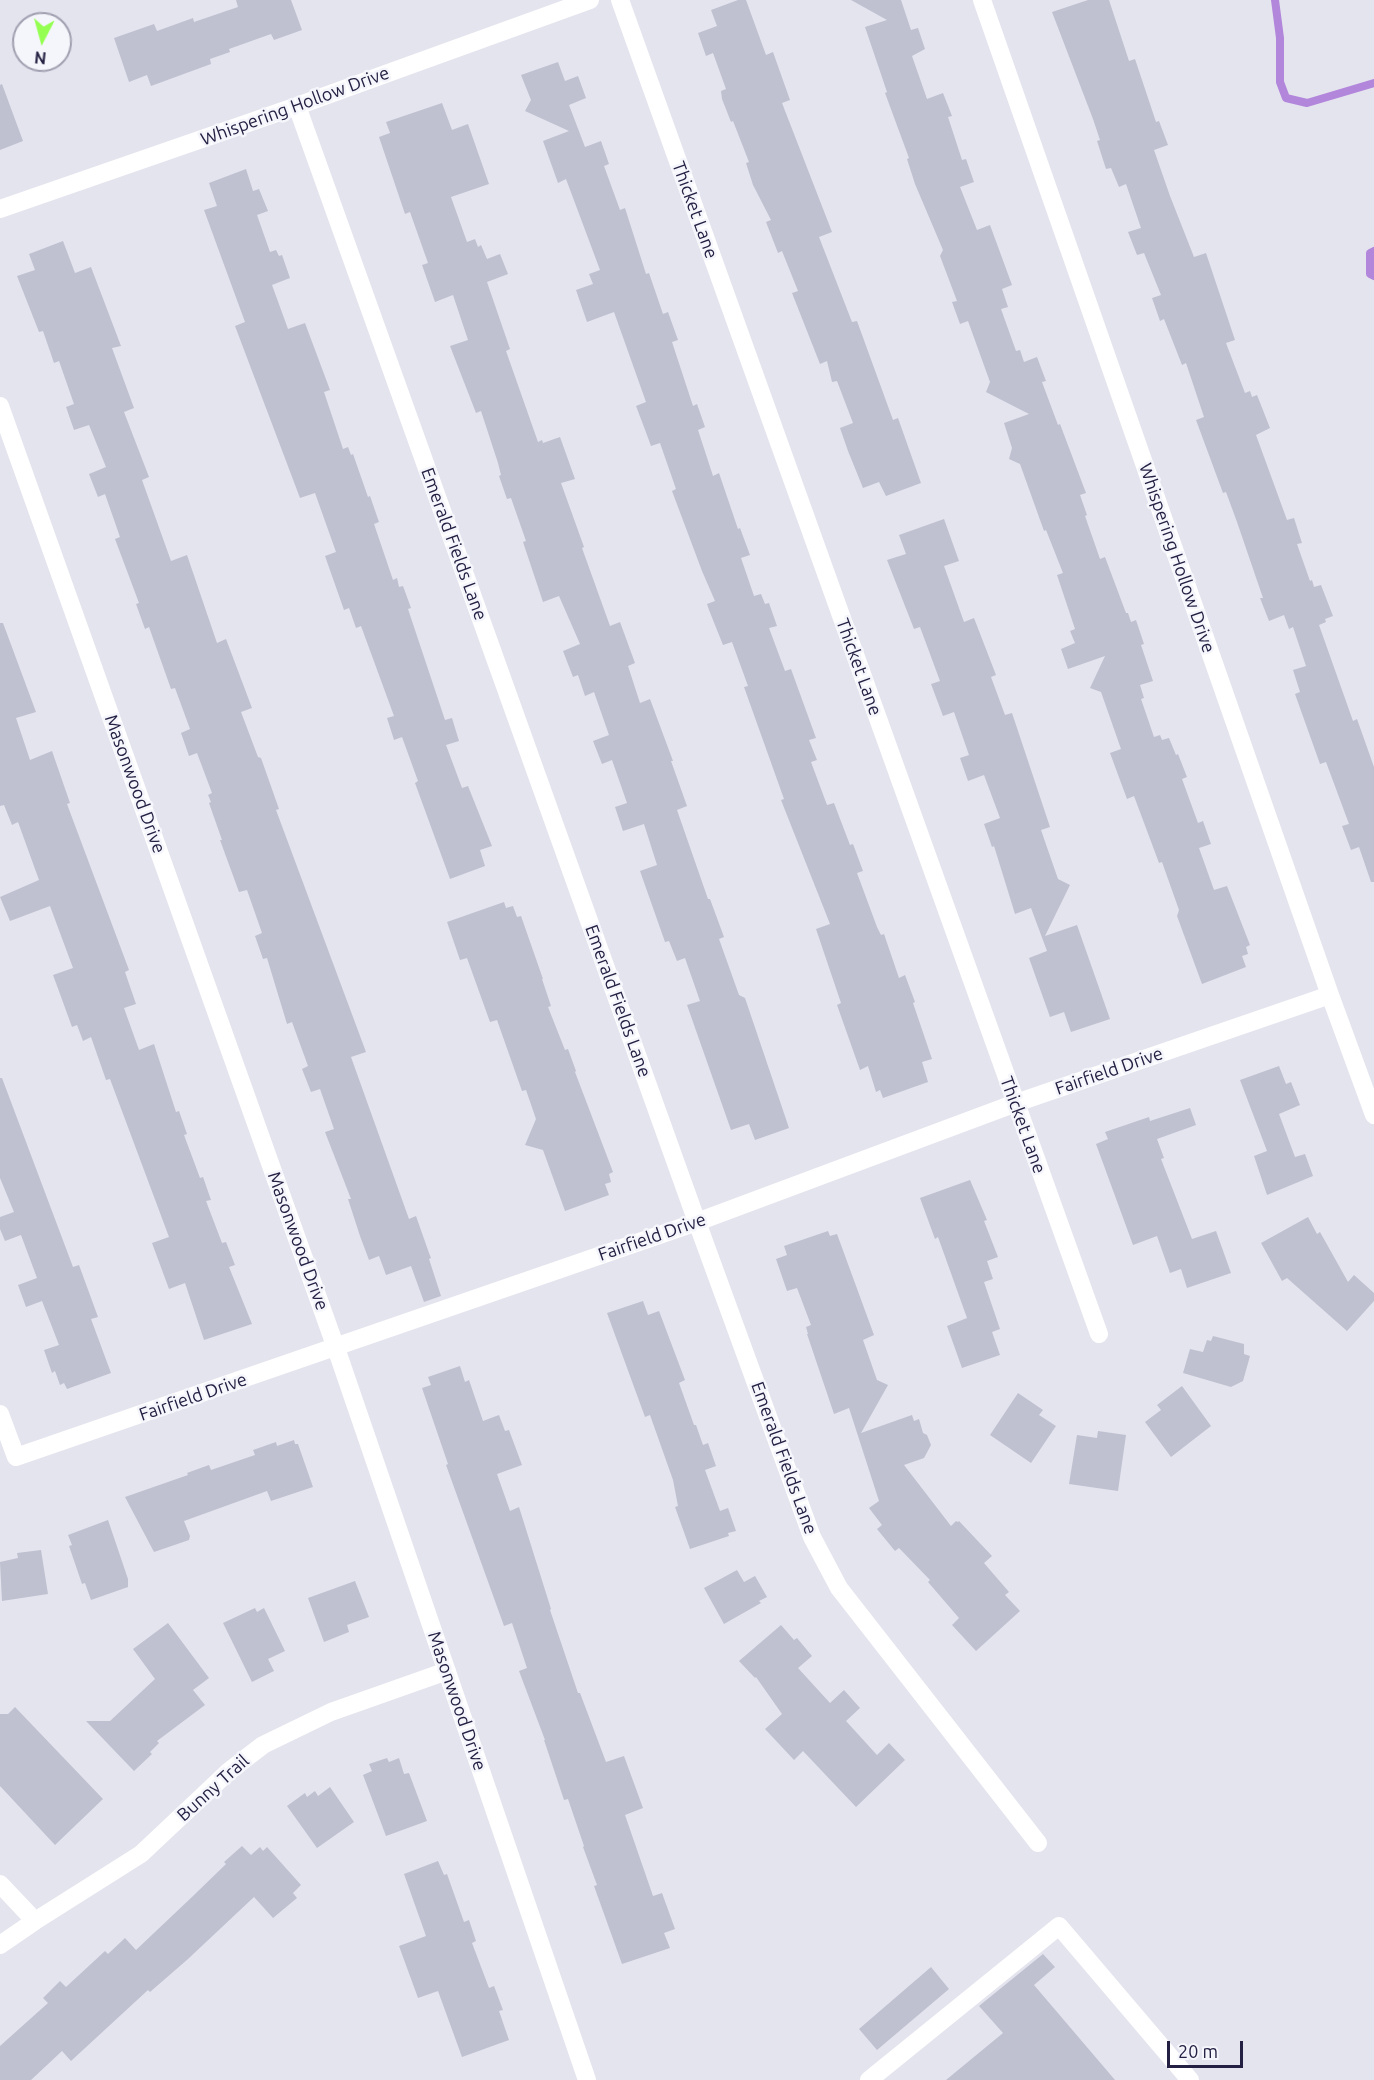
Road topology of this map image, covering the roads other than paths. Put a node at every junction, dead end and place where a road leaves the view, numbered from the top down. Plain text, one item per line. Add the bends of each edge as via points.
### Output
1 (590, 0) edge
2 (620, 0) edge
3 (982, 0) edge
4 (297, 106) junction
5 (0, 210) edge
6 (0, 406) edge
7 (1330, 995) junction
8 (1016, 1103) junction
9 (1374, 1115) edge
10 (697, 1222) junction
11 (1099, 1334) dead end
12 (336, 1348) junction
13 (0, 1413) edge
14 (447, 1671) junction
15 (1038, 1843) dead end
16 (0, 1884) edge
17 (34, 1921) junction
18 (0, 1945) edge
19 (587, 2080) edge
20 (869, 2080) edge
21 (1190, 2080) edge

1 - 4 street, Whispering Hollow Drive
2 - 8 street, Thicket Lane
3 - 7 street, Whispering Hollow Drive
4 - 5 street, Whispering Hollow Drive
4 - 10 street, Emerald Fields Lane
6 - 12 street, Masonwood Drive
7 - 8 street, Fairfield Drive
7 - 9 street, Whispering Hollow Drive
8 - 10 street, Fairfield Drive
8 - 11 street, Thicket Lane
10 - 12 street, Fairfield Drive
10 - 15 street, Emerald Fields Lane via 812,1537 840,1588
12 - 13 street, Fairfield Drive via 16,1457
12 - 14 street, Masonwood Drive
14 - 17 street, Bunny Trail via 331,1712 263,1745 228,1772 141,1854
14 - 19 street, Masonwood Drive
16 - 17 street
17 - 18 street, Bunny Trail
20 - 21 street via 1059,1926

